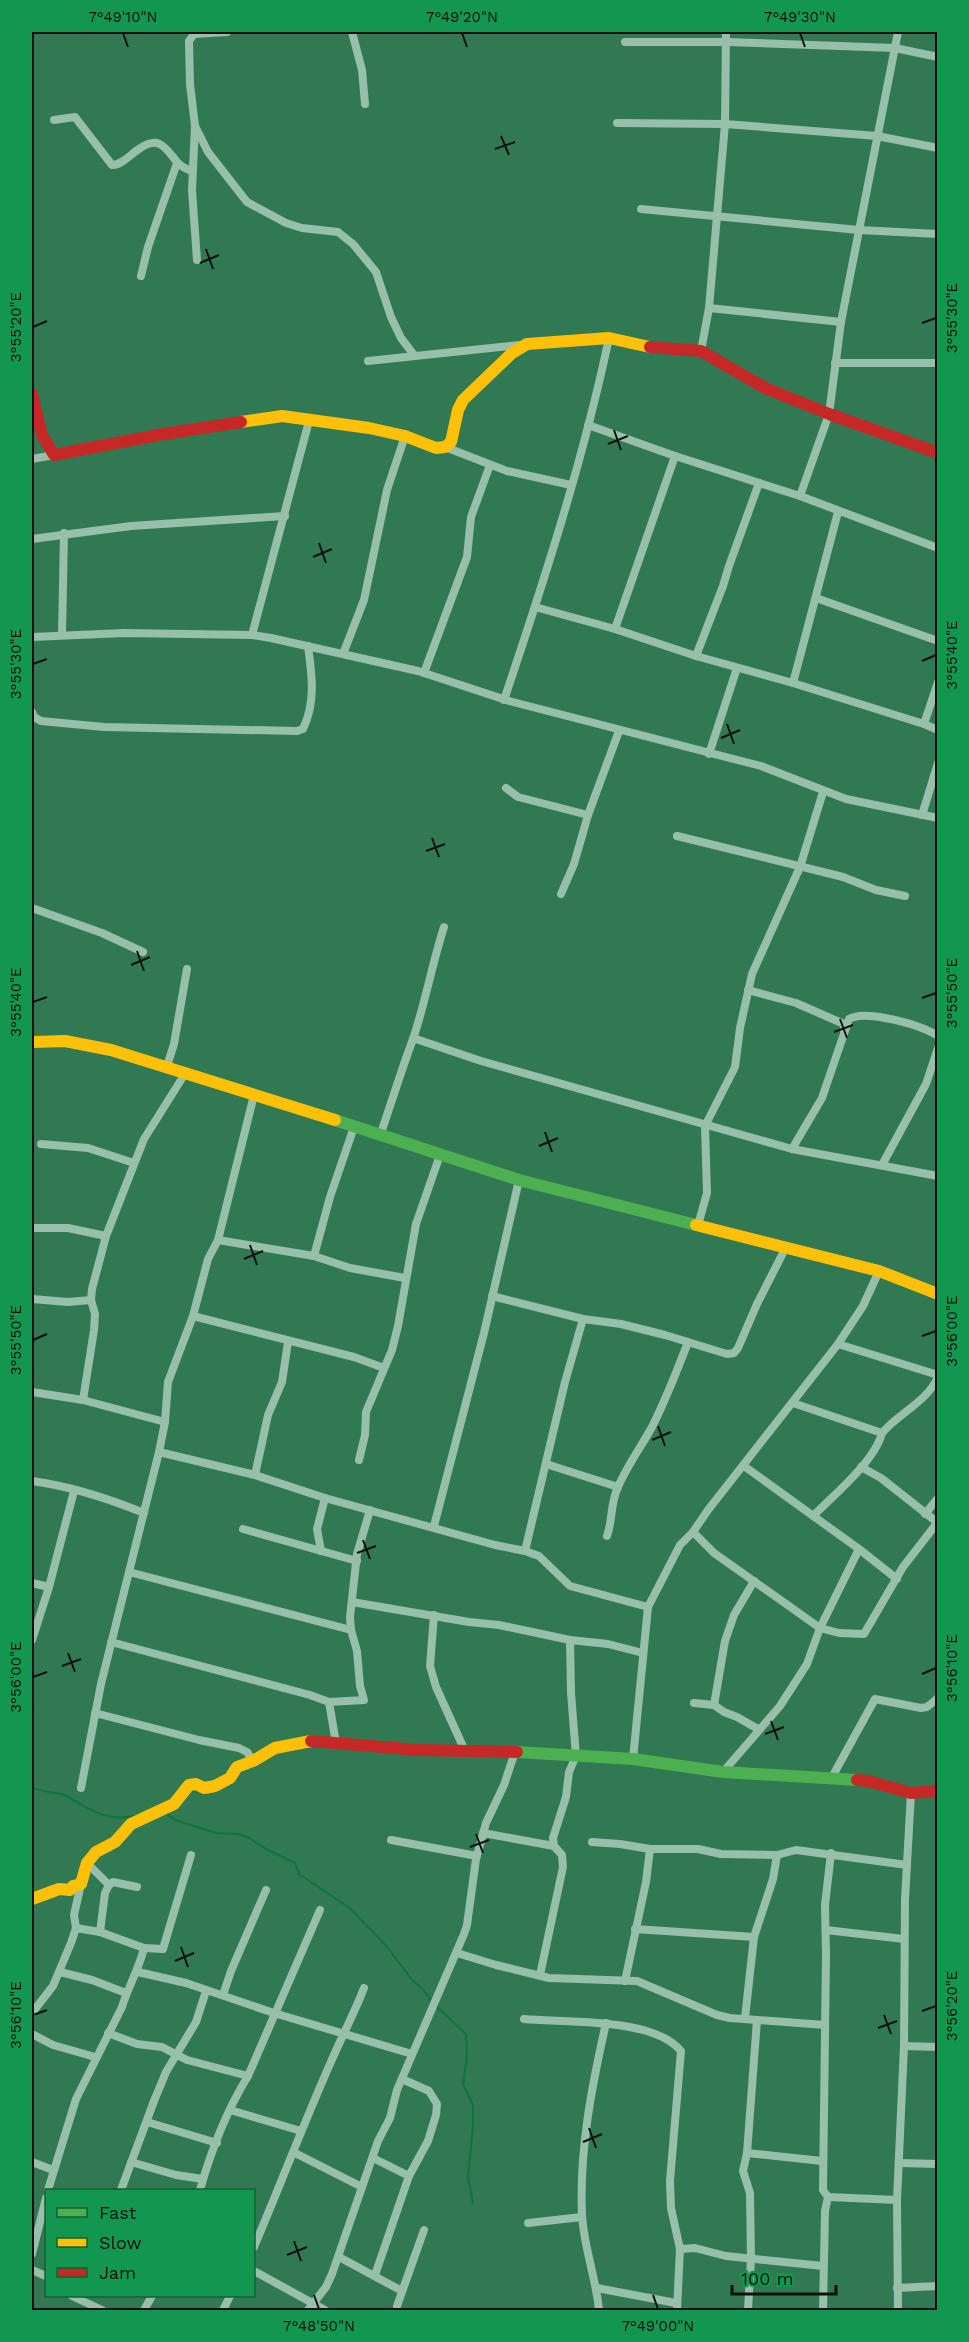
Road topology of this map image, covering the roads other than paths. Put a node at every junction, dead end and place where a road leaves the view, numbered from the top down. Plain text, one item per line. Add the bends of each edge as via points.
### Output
1 (227, 32) edge
2 (352, 32) edge
3 (726, 32) edge
4 (898, 32) edge
5 (194, 33) edge
6 (625, 42) dead end
7 (727, 42) junction
8 (896, 48) junction
9 (938, 57) edge
10 (365, 104) dead end
11 (54, 120) dead end
12 (617, 123) dead end
13 (726, 124) junction
14 (195, 126) junction
15 (878, 136) junction
16 (938, 148) edge
17 (177, 163) junction
18 (192, 171) junction
19 (641, 208) dead end
20 (718, 215) junction
21 (859, 230) junction
22 (938, 234) edge
23 (196, 260) dead end
24 (141, 276) dead end
25 (710, 308) junction
26 (841, 322) junction
27 (609, 338) junction
28 (527, 344) junction
29 (701, 351) junction
30 (414, 355) junction
31 (368, 361) dead end
32 (835, 363) junction
33 (938, 363) edge
34 (32, 394) edge
35 (829, 414) junction
36 (309, 422) junction
37 (588, 425) junction
38 (405, 436) junction
39 (445, 447) junction
40 (938, 453) edge
41 (54, 455) junction
42 (675, 456) junction
43 (32, 459) edge
44 (490, 465) junction
45 (759, 483) junction
46 (572, 485) junction
47 (800, 496) junction
48 (838, 512) junction
49 (285, 516) junction
50 (64, 533) junction
51 (32, 539) edge
52 (938, 548) edge
53 (816, 598) junction
54 (535, 607) junction
55 (615, 628) junction
56 (62, 635) junction
57 (252, 635) junction
58 (32, 637) edge
59 (938, 641) edge
60 (308, 646) junction
61 (343, 654) junction
62 (696, 656) junction
63 (737, 668) junction
64 (424, 673) junction
65 (938, 682) edge
66 (793, 683) junction
67 (504, 700) junction
68 (32, 712) edge
69 (924, 724) junction
70 (938, 730) edge
71 (619, 731) junction
72 (709, 754) junction
73 (938, 763) edge
74 (506, 788) dead end
75 (823, 792) junction
76 (588, 815) junction
77 (922, 815) junction
78 (938, 818) edge
79 (677, 836) dead end
80 (800, 867) junction
81 (561, 894) dead end
82 (905, 896) dead end
83 (32, 908) edge
84 (444, 927) dead end
85 (143, 952) dead end
86 (187, 969) dead end
87 (748, 990) junction
88 (844, 1032) junction
89 (938, 1036) edge
90 (413, 1038) junction
91 (32, 1042) edge
92 (938, 1048) edge
93 (167, 1066) junction
94 (186, 1072) junction
95 (254, 1095) junction
96 (705, 1126) junction
97 (354, 1127) junction
98 (380, 1136) junction
99 (41, 1144) dead end
100 (792, 1149) junction
101 (440, 1155) junction
102 (134, 1162) junction
103 (882, 1165) junction
104 (938, 1176) edge
105 (519, 1180) junction
106 (698, 1225) junction
107 (32, 1228) edge
108 (106, 1236) junction
109 (218, 1240) junction
110 (786, 1247) junction
111 (314, 1256) junction
112 (879, 1271) junction
113 (405, 1278) junction
114 (938, 1294) edge
115 (492, 1296) junction
116 (32, 1299) edge
117 (91, 1300) junction
118 (194, 1316) junction
119 (583, 1319) junction
120 (288, 1342) junction
121 (688, 1342) junction
122 (838, 1344) junction
123 (384, 1368) junction
124 (938, 1376) edge
125 (32, 1392) edge
126 (83, 1400) junction
127 (793, 1402) junction
128 (165, 1422) junction
129 (882, 1433) junction
130 (159, 1452) junction
131 (359, 1460) dead end
132 (546, 1464) junction
133 (744, 1466) junction
134 (861, 1467) junction
135 (255, 1475) junction
136 (32, 1481) edge
137 (618, 1487) junction
138 (74, 1491) junction
139 (325, 1498) junction
140 (938, 1498) edge
141 (370, 1510) junction
142 (144, 1513) junction
143 (925, 1514) junction
144 (813, 1516) junction
145 (937, 1523) edge
146 (434, 1526) junction
147 (243, 1529) dead end
148 (693, 1532) junction
149 (607, 1536) dead end
150 (859, 1549) junction
151 (321, 1551) junction
152 (525, 1551) junction
153 (357, 1561) junction
154 (129, 1572) junction
155 (897, 1579) junction
156 (754, 1581) junction
157 (32, 1583) edge
158 (49, 1587) junction
159 (352, 1602) junction
160 (648, 1607) junction
161 (434, 1615) junction
162 (820, 1628) junction
163 (351, 1630) junction
164 (32, 1640) edge
165 (570, 1640) junction
166 (111, 1642) junction
167 (643, 1653) junction
168 (938, 1698) edge
169 (329, 1702) junction
170 (694, 1703) dead end
171 (714, 1705) junction
172 (95, 1713) junction
173 (758, 1730) junction
174 (336, 1743) junction
175 (465, 1750) junction
176 (515, 1752) junction
177 (576, 1755) junction
178 (633, 1760) junction
179 (253, 1761) junction
180 (723, 1772) junction
181 (831, 1779) junction
182 (81, 1788) dead end
183 (938, 1791) edge
184 (911, 1793) junction
185 (483, 1833) junction
186 (391, 1840) dead end
187 (592, 1842) dead end
188 (554, 1845) junction
189 (650, 1849) junction
190 (831, 1853) junction
191 (191, 1855) dead end
192 (777, 1855) junction
193 (477, 1856) junction
194 (87, 1863) junction
195 (907, 1865) junction
196 (81, 1884) junction
197 (109, 1885) junction
198 (137, 1887) dead end
199 (266, 1890) dead end
200 (32, 1899) edge
201 (320, 1910) dead end
202 (76, 1928) junction
203 (635, 1929) junction
204 (826, 1930) junction
205 (100, 1932) junction
206 (754, 1937) junction
207 (904, 1939) junction
208 (144, 1948) junction
209 (457, 1953) junction
210 (60, 1972) junction
211 (138, 1972) junction
212 (540, 1975) junction
213 (625, 1981) junction
214 (364, 1988) dead end
215 (206, 1991) junction
216 (126, 1993) junction
217 (223, 1995) junction
218 (32, 2011) edge
219 (274, 2013) junction
220 (745, 2018) junction
221 (524, 2019) dead end
222 (757, 2020) junction
223 (606, 2023) junction
224 (825, 2025) junction
225 (344, 2032) junction
226 (108, 2033) junction
227 (32, 2034) edge
228 (904, 2046) junction
229 (938, 2047) edge
230 (177, 2054) junction
231 (412, 2054) junction
232 (95, 2057) junction
233 (248, 2076) junction
234 (402, 2079) junction
235 (230, 2110) junction
236 (147, 2122) junction
237 (301, 2132) junction
238 (217, 2143) junction
239 (295, 2153) junction
240 (747, 2153) junction
241 (373, 2158) junction
242 (32, 2162) edge
243 (131, 2162) junction
244 (822, 2162) junction
245 (900, 2163) junction
246 (938, 2164) edge
247 (53, 2170) junction
248 (408, 2176) junction
249 (203, 2179) junction
250 (362, 2187) junction
251 (48, 2189) edge
252 (121, 2189) edge
253 (200, 2189) edge
254 (828, 2197) junction
255 (897, 2200) junction
256 (45, 2208) edge
257 (582, 2217) junction
258 (528, 2223) dead end
259 (43, 2229) edge
260 (424, 2230) dead end
261 (255, 2245) edge
262 (680, 2250) junction
263 (32, 2254) edge
264 (339, 2257) junction
265 (751, 2259) junction
266 (823, 2266) junction
267 (255, 2272) edge
268 (375, 2275) junction
269 (938, 2286) edge
270 (597, 2288) junction
271 (897, 2288) junction
272 (402, 2292) junction
273 (76, 2297) edge
274 (397, 2306) dead end
275 (677, 2307) edge
276 (311, 2308) edge
277 (102, 2310) edge
278 (326, 2310) edge
279 (599, 2310) edge
280 (748, 2310) edge
281 (823, 2310) edge
282 (898, 2310) edge

1 - 5 street
2 - 10 street via 362,70
3 - 7 street
4 - 8 street
5 - 14 street via 189,41
6 - 7 street
7 - 8 street
7 - 13 street
8 - 9 street
8 - 15 street
11 - 17 street via 75,117 112,165 153,142 167,149
12 - 13 street
13 - 15 street
13 - 20 street
14 - 18 street
14 - 30 street via 208,152 247,202 294,226 338,232 353,244 376,272 386,306
15 - 16 street
15 - 21 street
17 - 18 street
17 - 24 street
18 - 23 street
19 - 20 street
20 - 21 street
20 - 25 street
21 - 22 street
21 - 26 street
25 - 26 street
25 - 29 street
26 - 32 street
27 - 28 street
27 - 29 street via 646,347
27 - 37 street
28 - 30 street
28 - 39 street via 512,353 463,400 451,442
29 - 35 street via 765,388
30 - 31 street
32 - 33 street
32 - 35 street
34 - 41 street via 43,440
35 - 40 street
35 - 47 street
36 - 38 street
36 - 41 street via 282,416 248,420
36 - 49 street
37 - 42 street
37 - 46 street
38 - 39 street via 436,448
38 - 61 street via 387,490 364,600
39 - 44 street
41 - 43 street
42 - 45 street
42 - 55 street
44 - 46 street
44 - 64 street via 471,517 467,557
45 - 47 street
45 - 62 street
46 - 54 street
47 - 48 street
48 - 52 street
48 - 53 street
49 - 50 street
49 - 57 street
50 - 51 street
50 - 56 street
53 - 59 street
53 - 66 street
54 - 55 street
54 - 67 street
55 - 62 street
56 - 57 street
56 - 58 street
57 - 60 street
60 - 61 street
60 - 68 street via 313,686 310,713 303,729 297,731 104,727 41,721
61 - 64 street
62 - 63 street
63 - 66 street
63 - 72 street
64 - 67 street
65 - 69 street
66 - 69 street
67 - 71 street
69 - 70 street
71 - 72 street
71 - 76 street
72 - 75 street via 761,766
73 - 77 street
74 - 76 street via 518,797
75 - 77 street
75 - 80 street
76 - 81 street
77 - 78 street
79 - 80 street
80 - 82 street
80 - 87 street via 764,944
83 - 85 street
84 - 90 street
86 - 93 street
87 - 88 street via 796,1003 844,1024
87 - 96 street via 735,1067
88 - 89 street via 849,1019 862,1016 915,1026
88 - 100 street via 822,1098
90 - 96 street
90 - 98 street
91 - 93 street via 65,1041
92 - 103 street via 926,1084
93 - 94 street
94 - 95 street
94 - 102 street
95 - 97 street
95 - 109 street
96 - 100 street
96 - 106 street via 707,1193
97 - 98 street
97 - 111 street
98 - 101 street
99 - 102 street via 88,1148
100 - 103 street
101 - 105 street
101 - 113 street via 416,1224
102 - 108 street
103 - 104 street
105 - 106 street
105 - 115 street
106 - 110 street
107 - 108 street via 68,1228
108 - 117 street
109 - 111 street
109 - 118 street via 208,1259
110 - 112 street
110 - 121 street via 734,1353
111 - 113 street via 350,1268
112 - 114 street
112 - 122 street via 863,1306
113 - 123 street via 398,1326
115 - 119 street
115 - 146 street
116 - 117 street
117 - 126 street via 95,1314
118 - 120 street
118 - 128 street via 168,1382
119 - 121 street via 621,1324
119 - 132 street
120 - 123 street
120 - 135 street via 282,1382 268,1415
121 - 137 street via 672,1386
122 - 124 street
122 - 127 street
123 - 131 street via 366,1412
124 - 129 street via 930,1393
125 - 126 street
126 - 128 street
127 - 129 street
127 - 133 street
128 - 130 street
129 - 134 street via 879,1445
130 - 135 street
130 - 142 street
132 - 137 street
132 - 152 street
133 - 144 street
133 - 148 street
134 - 143 street
134 - 144 street
135 - 139 street
136 - 138 street
137 - 149 street via 610,1508
138 - 142 street
138 - 158 street
139 - 141 street
139 - 151 street via 317,1529
140 - 143 street
141 - 146 street
141 - 153 street
142 - 154 street
143 - 145 street
144 - 150 street
145 - 155 street
146 - 152 street
147 - 151 street
148 - 156 street via 714,1553
148 - 160 street via 680,1545
150 - 155 street
150 - 162 street
151 - 153 street
152 - 160 street via 539,1556 570,1586
153 - 159 street
154 - 163 street
154 - 166 street
155 - 162 street via 864,1634
156 - 162 street
156 - 171 street via 734,1615 725,1641
157 - 158 street
158 - 164 street
159 - 161 street
159 - 163 street
160 - 167 street
161 - 165 street
161 - 175 street via 430,1666
162 - 173 street via 807,1664 780,1706
163 - 169 street via 364,1700
165 - 167 street
165 - 177 street
166 - 169 street
166 - 172 street
167 - 178 street
168 - 181 street via 921,1708 875,1699
169 - 174 street
170 - 171 street
171 - 173 street
172 - 179 street via 239,1748
172 - 182 street
173 - 180 street
174 - 175 street
174 - 179 street via 316,1740 275,1748
175 - 176 street
176 - 177 street
176 - 185 street
177 - 178 street
177 - 188 street via 568,1772
178 - 180 street
179 - 194 street via 237,1767 230,1778 215,1786 189,1785 174,1804 131,1824
180 - 181 street
181 - 184 street via 868,1781
183 - 184 street
184 - 195 street
185 - 188 street
185 - 193 street
186 - 193 street
187 - 189 street
188 - 212 street via 562,1855 563,1867
189 - 192 street
189 - 203 street
190 - 192 street via 796,1850
190 - 195 street
190 - 204 street
191 - 208 street via 163,1949
192 - 206 street
193 - 209 street via 467,1925
194 - 196 street
194 - 197 street
195 - 207 street
196 - 200 street
196 - 202 street via 74,1914
197 - 198 street via 113,1882
197 - 205 street
199 - 217 street
201 - 219 street
202 - 205 street
202 - 210 street
203 - 206 street
203 - 213 street
204 - 207 street
204 - 224 street
205 - 208 street
206 - 220 street
207 - 228 street
208 - 211 street
209 - 212 street
209 - 231 street
210 - 216 street
210 - 218 street
211 - 215 street
211 - 216 street
212 - 213 street
213 - 220 street via 653,1986 717,2015
214 - 225 street
215 - 217 street
215 - 230 street via 196,2022
216 - 226 street
217 - 219 street
219 - 225 street
219 - 233 street
220 - 222 street
221 - 223 street
222 - 224 street
222 - 240 street
223 - 257 street via 587,2130
223 - 262 street via 660,2037 681,2050 670,2181
224 - 244 street
225 - 231 street
225 - 237 street
226 - 230 street
226 - 232 street
227 - 232 street via 52,2045
228 - 229 street
228 - 245 street
230 - 233 street
230 - 236 street
231 - 234 street
232 - 247 street via 76,2099
233 - 235 street
234 - 241 street
234 - 248 street via 429,2091 436,2104 432,2129
235 - 237 street
235 - 238 street
236 - 238 street
236 - 243 street
237 - 239 street
238 - 249 street
239 - 250 street
239 - 261 street
240 - 244 street
240 - 265 street via 743,2170 750,2193
241 - 248 street
241 - 250 street
242 - 247 street
243 - 249 street
243 - 252 street
244 - 254 street via 823,2190
245 - 246 street
245 - 255 street
247 - 251 street
248 - 268 street
249 - 253 street
250 - 264 street
254 - 255 street
254 - 266 street
255 - 271 street
256 - 259 street
257 - 258 street
257 - 270 street
259 - 263 street
260 - 272 street
262 - 265 street via 695,2248
262 - 275 street
264 - 268 street
264 - 276 street via 326,2287
265 - 266 street
265 - 280 street
266 - 281 street
267 - 276 street
268 - 272 street
269 - 271 street
270 - 275 street
270 - 279 street
271 - 282 street
272 - 274 street
273 - 277 street
276 - 278 street

